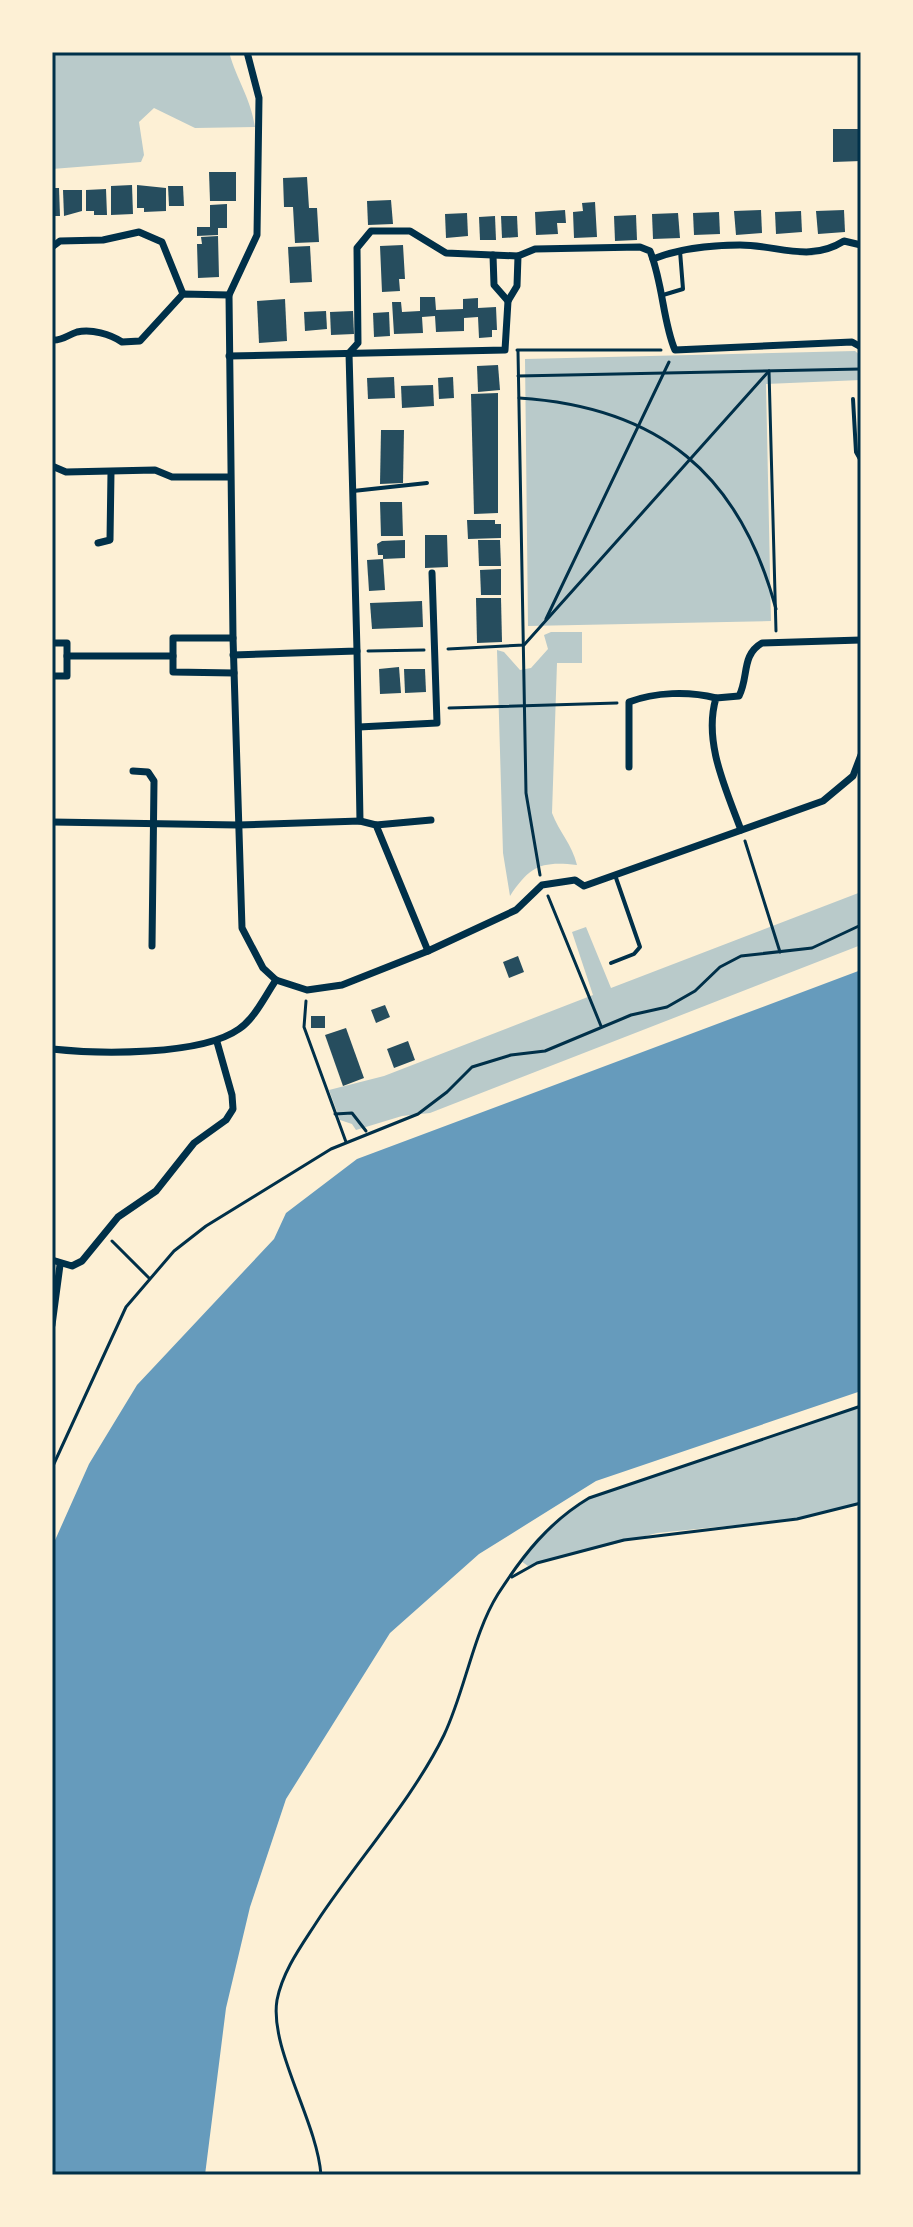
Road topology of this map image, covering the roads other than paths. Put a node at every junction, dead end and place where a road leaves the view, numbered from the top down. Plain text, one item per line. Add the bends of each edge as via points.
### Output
1 (247, 52) edge
2 (861, 245) edge
3 (52, 247) edge
4 (680, 249) junction
5 (493, 255) junction
6 (518, 256) junction
7 (653, 259) junction
8 (183, 294) junction
9 (229, 295) junction
10 (663, 295) junction
11 (508, 301) junction
12 (52, 340) edge
13 (861, 347) edge
14 (349, 353) junction
15 (229, 356) junction
16 (853, 399) dead end
17 (861, 461) edge
18 (52, 466) edge
19 (111, 472) junction
20 (230, 477) junction
21 (427, 483) dead end
22 (353, 491) junction
23 (98, 543) dead end
24 (432, 573) dead end
25 (233, 638) junction
26 (861, 640) edge
27 (52, 643) edge
28 (357, 651) junction
29 (233, 655) junction
30 (67, 656) junction
31 (173, 656) junction
32 (234, 673) junction
33 (52, 676) edge
34 (716, 698) junction
35 (359, 727) junction
36 (861, 755) edge
37 (629, 767) dead end
38 (133, 771) dead end
39 (853, 776) junction
40 (861, 782) edge
41 (431, 820) dead end
42 (360, 821) junction
43 (52, 822) edge
44 (156, 822) junction
45 (238, 825) junction
46 (376, 825) junction
47 (741, 830) junction
48 (615, 875) junction
49 (152, 946) dead end
50 (428, 951) junction
51 (611, 963) dead end
52 (276, 980) junction
53 (217, 1042) junction
54 (52, 1049) edge
55 (56, 1263) edge
56 (52, 1325) edge

1 - 9 street via 259,98 257,235
2 - 4 street via 844,241 809,254 743,245
3 - 8 street via 60,241 139,232 162,242
4 - 7 street
4 - 10 lane via 683,289
5 - 6 street
5 - 11 street via 494,285
5 - 14 street via 446,253 410,231 371,231 357,248 358,343
6 - 7 street via 535,249 640,247
6 - 11 street via 517,286
7 - 10 street
8 - 9 street
8 - 12 street via 140,341 77,332
9 - 15 street
10 - 13 street via 675,350 852,342
11 - 14 street via 505,350
14 - 15 street
14 - 22 street
15 - 20 street
16 - 17 lane
18 - 19 street via 66,472
19 - 20 street
19 - 23 street via 110,540
20 - 25 street
21 - 22 lane
22 - 28 street
24 - 35 street via 437,723
25 - 29 street
25 - 31 street via 173,638
26 - 34 street via 762,643 751,649 747,681 739,696
27 - 30 street via 67,643
28 - 29 street
28 - 35 street
29 - 32 street
30 - 31 street
30 - 33 street via 67,676
31 - 32 street via 173,672
32 - 45 street
34 - 37 street via 645,696 629,702
34 - 47 street via 714,745
35 - 42 street
36 - 39 street
38 - 44 street via 148,772 154,781
39 - 40 street
39 - 47 street via 823,801
41 - 46 street
42 - 45 street
42 - 46 street
43 - 44 street
44 - 45 street
44 - 49 street
45 - 52 street via 242,928 263,968
46 - 50 street
47 - 48 street
48 - 50 street via 584,886 575,880 542,885 516,910
48 - 51 lane via 640,947
50 - 52 street via 342,985 307,990
52 - 53 street via 241,1028
53 - 54 street via 105,1054
53 - 55 street via 232,1095 233,1109 226,1120 194,1143 156,1191 118,1217 82,1261
55 - 56 street

